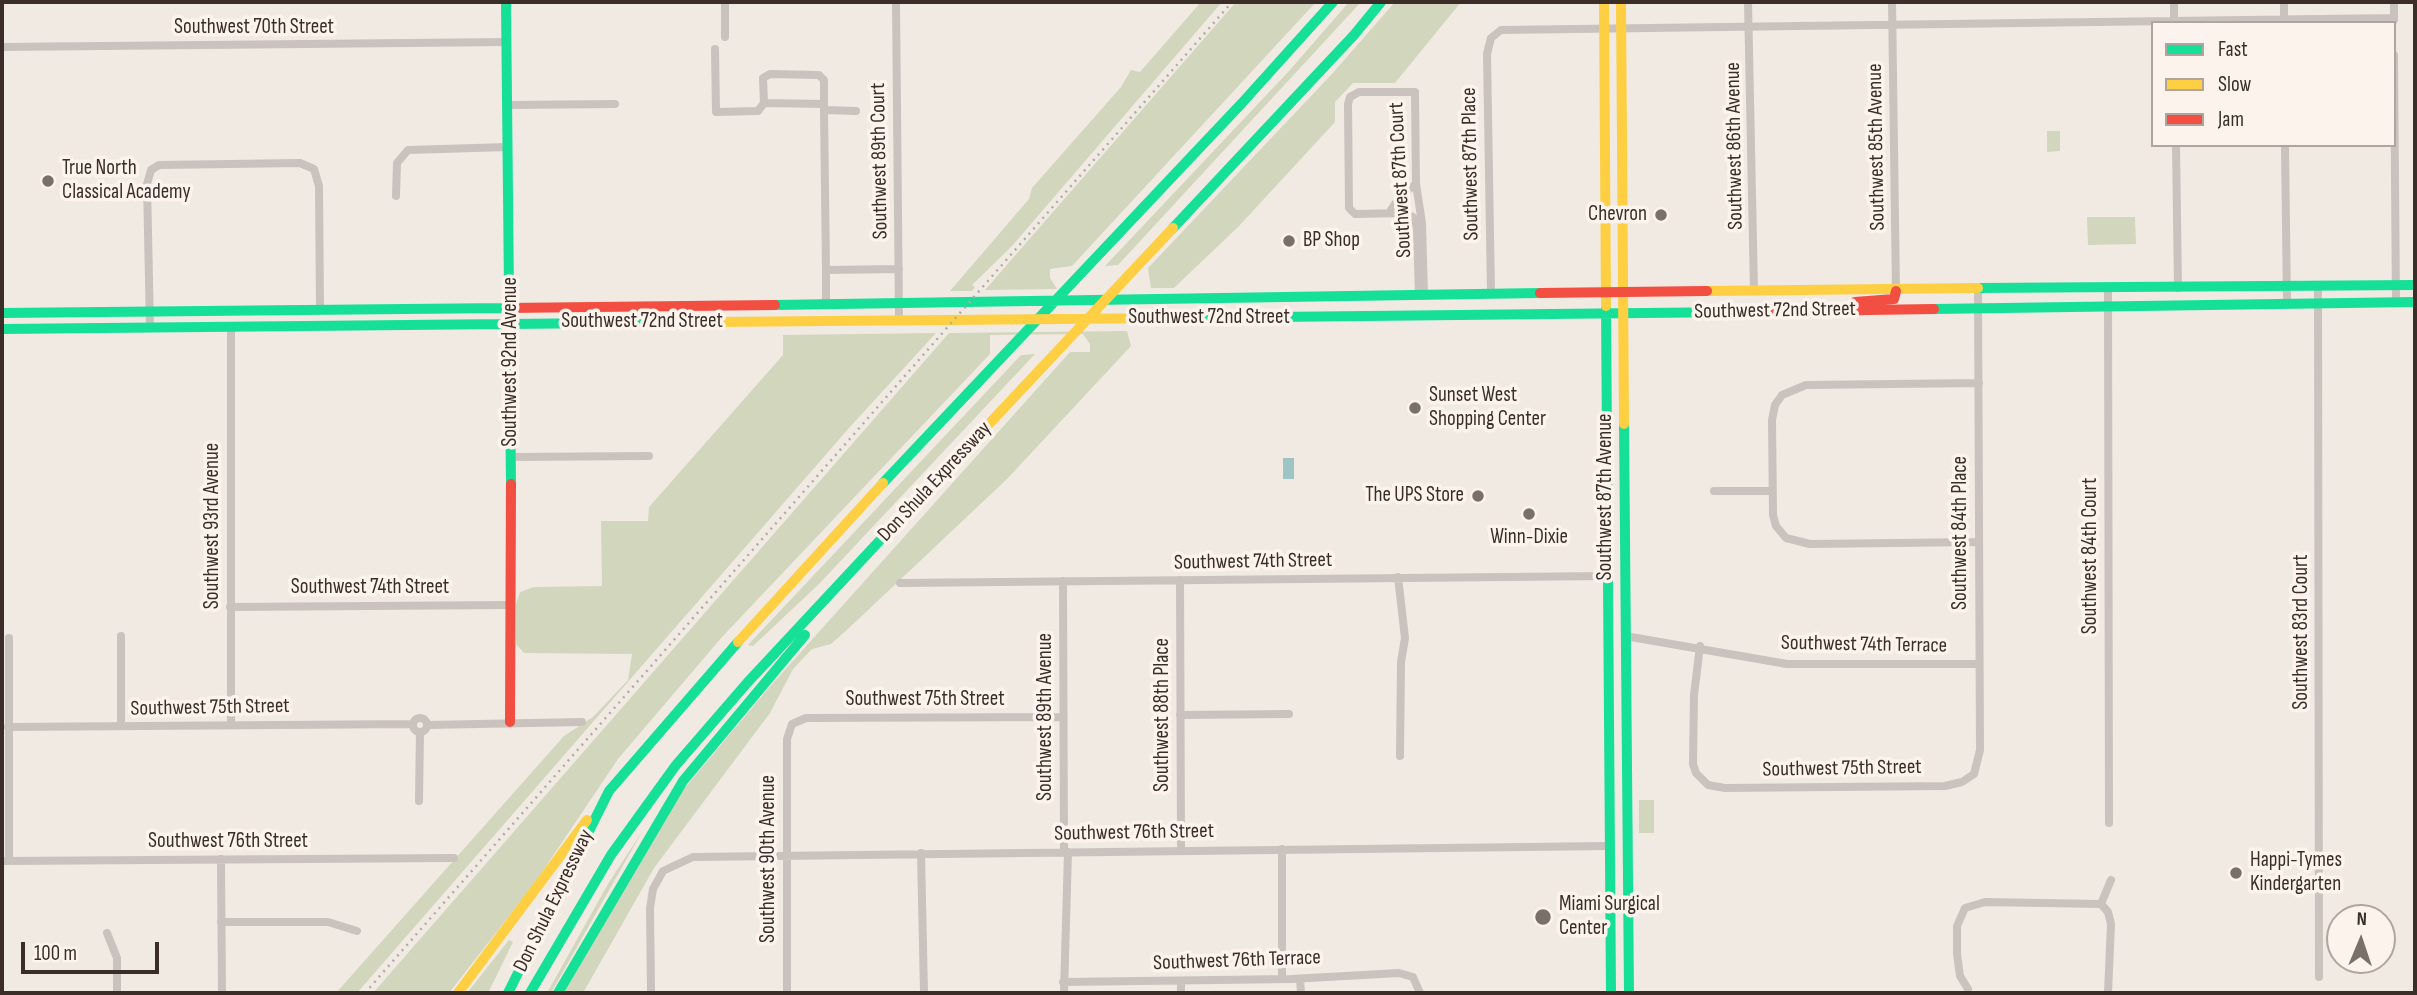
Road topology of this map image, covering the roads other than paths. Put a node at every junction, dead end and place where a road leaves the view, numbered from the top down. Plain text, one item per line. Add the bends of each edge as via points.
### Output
1 (506, 2) edge
2 (725, 2) edge
3 (895, 2) edge
4 (1333, 2) edge
5 (1381, 2) edge
6 (1604, 2) edge
7 (1621, 2) edge
8 (1748, 2) edge
9 (1892, 2) edge
10 (2174, 2) edge
11 (2284, 2) edge
12 (2394, 2) edge
13 (2394, 20) edge
14 (2151, 21) edge
15 (2174, 21) edge
16 (2284, 21) edge
17 (1893, 24) junction
18 (1749, 27) junction
19 (1605, 28) junction
20 (1622, 28) junction
21 (725, 37) dead end
22 (507, 42) junction
23 (2, 47) edge
24 (715, 49) dead end
25 (764, 103) junction
26 (615, 104) dead end
27 (508, 105) junction
28 (824, 107) junction
29 (856, 111) dead end
30 (508, 147) junction
31 (2176, 147) edge
32 (2285, 147) edge
33 (2395, 147) edge
34 (1416, 184) junction
35 (396, 195) dead end
36 (1390, 213) junction
37 (898, 269) junction
38 (827, 270) junction
39 (2396, 285) junction
40 (2415, 285) edge
41 (2318, 286) junction
42 (2287, 287) junction
43 (2178, 288) junction
44 (2108, 289) junction
45 (1978, 290) junction
46 (1754, 291) junction
47 (1896, 291) junction
48 (1608, 292) junction
49 (1625, 292) junction
50 (1491, 294) junction
51 (1456, 295) junction
52 (1421, 296) junction
53 (1355, 297) junction
54 (1208, 300) junction
55 (2396, 302) junction
56 (2415, 302) edge
57 (826, 303) junction
58 (898, 303) junction
59 (2318, 303) junction
60 (728, 304) junction
61 (799, 304) junction
62 (2287, 304) junction
63 (2179, 305) junction
64 (2108, 306) junction
65 (511, 307) junction
66 (1979, 308) junction
67 (320, 309) junction
68 (232, 310) junction
69 (1849, 310) junction
70 (149, 311) junction
71 (36, 312) junction
72 (7, 313) edge
73 (1456, 313) junction
74 (1607, 313) junction
75 (1625, 313) junction
76 (1355, 316) junction
77 (1208, 318) junction
78 (798, 320) junction
79 (898, 320) junction
80 (728, 321) junction
81 (512, 323) junction
82 (231, 327) junction
83 (150, 328) junction
84 (7, 329) edge
85 (36, 329) junction
86 (1979, 383) junction
87 (649, 456) dead end
88 (511, 457) junction
89 (1623, 465) junction
90 (1606, 466) junction
91 (1714, 491) dead end
92 (1772, 491) junction
93 (1979, 542) junction
94 (1607, 576) junction
95 (1398, 578) junction
96 (1180, 580) junction
97 (1063, 581) junction
98 (841, 582) junction
99 (900, 583) dead end
100 (510, 605) junction
101 (230, 607) junction
102 (121, 636) dead end
103 (1625, 636) junction
104 (9, 638) dead end
105 (1607, 642) junction
106 (1700, 646) junction
107 (1979, 664) junction
108 (1289, 714) dead end
109 (1180, 715) junction
110 (1063, 716) junction
111 (510, 722) junction
112 (583, 722) dead end
113 (413, 724) junction
114 (231, 725) junction
115 (427, 725) junction
116 (121, 726) junction
117 (790, 726) joint
118 (8, 727) junction
119 (420, 732) junction
120 (1608, 732) junction
121 (1625, 751) junction
122 (1400, 756) dead end
123 (1973, 774) joint
124 (609, 791) junction
125 (419, 801) dead end
126 (2109, 823) dead end
127 (1608, 846) junction
128 (1626, 846) junction
129 (1282, 849) junction
130 (1181, 850) junction
131 (1066, 852) junction
132 (921, 853) junction
133 (787, 855) junction
134 (454, 858) dead end
135 (221, 859) junction
136 (5, 861) edge
137 (2111, 880) dead end
138 (2101, 904) junction
139 (221, 922) junction
140 (357, 931) dead end
141 (107, 933) dead end
142 (2319, 977) dead end
143 (1282, 979) junction
144 (1300, 979) junction
145 (1611, 979) junction
146 (1629, 979) junction
147 (1181, 981) junction
148 (1063, 982) junction
149 (1968, 989) dead end
150 (117, 993) edge
151 (222, 993) edge
152 (458, 993) edge
153 (508, 993) edge
154 (530, 993) edge
155 (558, 993) edge
156 (652, 993) edge
157 (787, 993) edge
158 (924, 993) edge
159 (1063, 993) edge
160 (1181, 993) edge
161 (1301, 993) edge
162 (1420, 993) edge
163 (1611, 993) edge
164 (1629, 993) edge
165 (2108, 993) edge

1 - 22 main road, Southwest 92nd Avenue
2 - 21 street
3 - 37 street, Southwest 89th Court
4 - 124 main road, Don Shula Expressway via 705,677
5 - 98 main road, Don Shula Expressway
6 - 19 main road, Southwest 87th Avenue
7 - 20 main road, Southwest 87th Avenue
8 - 18 street, Southwest 86th Avenue
9 - 17 street, Southwest 85th Avenue
10 - 15 street
11 - 16 street
12 - 13 street
13 - 16 street
14 - 17 street
15 - 16 street
17 - 18 street
17 - 47 street, Southwest 85th Avenue
18 - 20 street
18 - 46 street, Southwest 86th Avenue
19 - 20 street
19 - 48 main road, Southwest 87th Avenue
19 - 50 street, Southwest 87th Place via 1512,29 1493,34 1487,54
20 - 49 main road, Southwest 87th Avenue
22 - 23 street, Southwest 70th Street
22 - 27 main road, Southwest 92nd Avenue
24 - 25 street via 716,112 758,111
25 - 28 street
25 - 28 street via 763,78 769,74 819,75 824,79
26 - 27 street
27 - 30 main road, Southwest 92nd Avenue
28 - 29 street
28 - 38 street
30 - 35 street via 408,150 397,163
30 - 65 main road, Southwest 92nd Avenue
31 - 43 street
32 - 42 street
33 - 39 street
34 - 36 street via 1401,195
34 - 36 street, Southwest 87th Court via 1415,92 1353,95 1348,104 1349,208 1355,214
34 - 52 street, Southwest 87th Court via 1422,223
36 - 52 street, Southwest 87th Court via 1415,219
37 - 38 street
37 - 58 street, Southwest 89th Court
38 - 57 street
39 - 40 main road, Southwest 72nd Street
39 - 41 main road, Southwest 72nd Street
39 - 55 street
41 - 42 main road, Southwest 72nd Street
41 - 59 street, Southwest 83rd Court
42 - 43 main road, Southwest 72nd Street
42 - 62 street
43 - 44 main road, Southwest 72nd Street
43 - 63 main road
44 - 45 main road, Southwest 72nd Street
44 - 64 street, Southwest 84th Court
45 - 47 main road, Southwest 72nd Street
45 - 66 street, Southwest 84th Place
46 - 47 main road, Southwest 72nd Street
46 - 49 main road, Southwest 72nd Street
47 - 69 main road via 1894,299 1855,302
48 - 49 main road, Southwest 72nd Street
48 - 50 main road, Southwest 72nd Street
48 - 74 main road, Southwest 87th Avenue
49 - 75 main road, Southwest 87th Avenue
50 - 51 main road, Southwest 72nd Street
51 - 52 main road, Southwest 72nd Street
51 - 73 main road
52 - 53 main road, Southwest 72nd Street
53 - 54 main road, Southwest 72nd Street
53 - 76 main road
54 - 58 main road, Southwest 72nd Street
54 - 77 main road
55 - 56 main road, Southwest 72nd Street
55 - 59 main road, Southwest 72nd Street
57 - 58 main road, Southwest 72nd Street
57 - 61 main road, Southwest 72nd Street
58 - 79 street, Southwest 89th Court
59 - 62 main road, Southwest 72nd Street
59 - 142 street, Southwest 83rd Court
60 - 61 main road, Southwest 72nd Street
60 - 65 main road, Southwest 72nd Street
60 - 80 main road
61 - 78 main road
62 - 63 main road, Southwest 72nd Street
63 - 64 main road, Southwest 72nd Street
64 - 66 main road, Southwest 72nd Street
64 - 126 street, Southwest 84th Court
65 - 67 main road, Southwest 72nd Street
65 - 81 main road, Southwest 92nd Avenue
66 - 69 main road, Southwest 72nd Street
66 - 86 street, Southwest 84th Place
67 - 68 main road, Southwest 72nd Street
67 - 70 street via 319,186 314,169 300,163 159,165 151,170 147,189
68 - 70 main road, Southwest 72nd Street
68 - 82 main road
69 - 75 main road, Southwest 72nd Street
70 - 71 main road, Southwest 72nd Street
70 - 83 street
71 - 72 main road, Southwest 72nd Street
71 - 85 main road
72 - 84 main road
73 - 74 main road, Southwest 72nd Street
73 - 76 main road, Southwest 72nd Street
74 - 75 main road, Southwest 72nd Street
74 - 90 main road, Southwest 87th Avenue
75 - 89 main road, Southwest 87th Avenue
76 - 77 main road, Southwest 72nd Street
77 - 79 main road, Southwest 72nd Street
78 - 79 main road, Southwest 72nd Street
78 - 80 main road, Southwest 72nd Street
80 - 81 main road, Southwest 72nd Street
81 - 82 main road, Southwest 72nd Street
81 - 88 main road, Southwest 92nd Avenue
82 - 83 main road, Southwest 72nd Street
82 - 101 street, Southwest 93rd Avenue
83 - 85 main road, Southwest 72nd Street
84 - 85 main road, Southwest 72nd Street
86 - 92 street via 1796,387 1782,396 1772,415
86 - 93 street, Southwest 84th Place
87 - 88 street
88 - 100 main road, Southwest 92nd Avenue
89 - 90 main road
89 - 103 main road, Southwest 87th Avenue
90 - 94 main road, Southwest 87th Avenue
91 - 92 street
92 - 93 street via 1774,521 1786,538 1810,544
93 - 107 street, Southwest 84th Place
94 - 95 street, Southwest 74th Street
94 - 105 main road, Southwest 87th Avenue
95 - 96 street, Southwest 74th Street
95 - 122 street via 1405,638
96 - 97 street, Southwest 74th Street
96 - 109 street, Southwest 88th Place
97 - 99 street, Southwest 74th Street
97 - 110 street, Southwest 89th Avenue
98 - 154 main road, Don Shula Expressway via 676,765 611,855
98 - 155 main road via 833,603 683,781
100 - 101 street, Southwest 74th Street
100 - 111 main road, Southwest 92nd Avenue
101 - 114 street, Southwest 93rd Avenue
102 - 116 street
103 - 105 main road
103 - 106 street, Southwest 74th Terrace
103 - 121 main road, Southwest 87th Avenue
104 - 118 street
105 - 120 main road, Southwest 87th Avenue
106 - 107 street, Southwest 74th Terrace via 1787,664
106 - 123 street, Southwest 75th Street via 1693,695 1693,756 1696,773 1707,785 1945,786
107 - 123 street, Southwest 84th Place via 1980,750
108 - 109 street
109 - 130 street, Southwest 88th Place
110 - 117 street, Southwest 75th Street via 806,718
110 - 131 street, Southwest 89th Avenue
111 - 112 street
111 - 115 street
113 - 114 street, Southwest 75th Street
113 - 115 street, Southwest 75th Street via 420,718
113 - 119 street
114 - 116 street, Southwest 75th Street
115 - 119 street
116 - 118 street, Southwest 75th Street
117 - 133 street, Southwest 90th Avenue
118 - 136 street
119 - 125 street
120 - 121 main road
120 - 127 main road, Southwest 87th Avenue
121 - 128 main road, Southwest 87th Avenue
124 - 152 main road
124 - 153 main road, Don Shula Expressway
127 - 128 main road
127 - 129 street, Southwest 76th Street
127 - 145 main road, Southwest 87th Avenue
128 - 146 main road, Southwest 87th Avenue
129 - 130 street, Southwest 76th Street
129 - 143 street
130 - 131 street, Southwest 76th Street
131 - 132 street, Southwest 76th Street
131 - 148 street, Southwest 89th Avenue
132 - 133 street, Southwest 76th Street
132 - 158 street
133 - 156 street, Southwest 76th Street via 698,856 663,871 650,908
133 - 157 street, Southwest 90th Avenue
134 - 135 street, Southwest 76th Street
135 - 136 street, Southwest 76th Street
135 - 139 street
137 - 138 street
138 - 149 street via 1985,902 1965,908 1957,926 1957,960
138 - 165 street via 2111,924
139 - 140 street via 328,922
139 - 151 street
141 - 150 street via 117,958
143 - 144 street, Southwest 76th Terrace
143 - 147 street, Southwest 76th Terrace
144 - 161 street
144 - 162 street, Southwest 76th Terrace via 1410,975
145 - 146 main road
145 - 163 main road, Southwest 87th Avenue
146 - 164 main road, Southwest 87th Avenue
147 - 148 street, Southwest 76th Terrace
147 - 160 street
148 - 159 street, Southwest 89th Avenue

